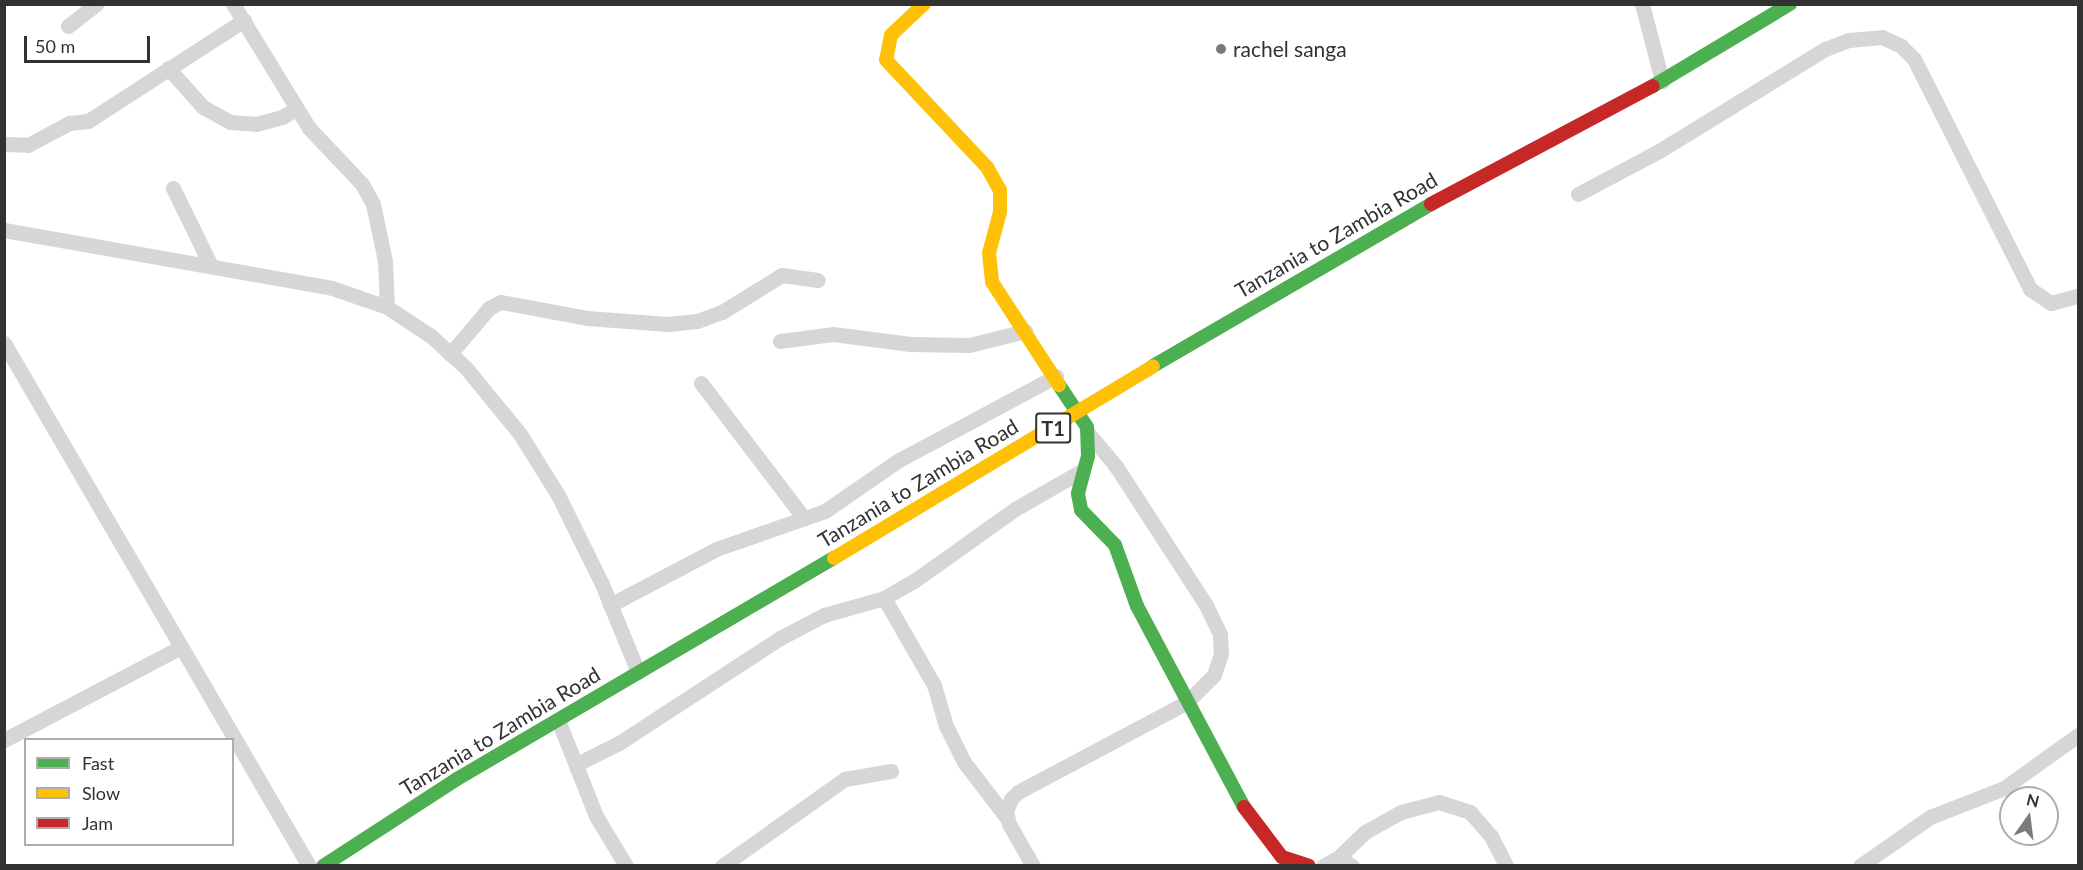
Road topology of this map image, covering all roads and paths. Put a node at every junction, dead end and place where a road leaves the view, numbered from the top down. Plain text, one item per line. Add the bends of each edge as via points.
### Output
1 (96, 4) edge
2 (233, 4) edge
3 (924, 4) edge
4 (1642, 4) edge
5 (1790, 4) edge
6 (244, 20) junction
7 (68, 26) dead end
8 (168, 68) junction
9 (1662, 81) junction
10 (297, 108) junction
11 (4, 144) edge
12 (173, 188) dead end
13 (1578, 194) dead end
14 (4, 230) edge
15 (210, 264) junction
16 (818, 280) dead end
17 (2079, 296) edge
18 (387, 307) junction
19 (1025, 331) junction
20 (780, 341) dead end
21 (4, 343) edge
22 (450, 354) junction
23 (1056, 376) junction
24 (701, 383) dead end
25 (1080, 411) junction
26 (1088, 433) junction
27 (1083, 470) junction
28 (804, 518) junction
29 (884, 598) junction
30 (610, 605) junction
31 (180, 648) junction
32 (638, 672) junction
33 (1187, 702) junction
34 (558, 720) junction
35 (2079, 735) edge
36 (233, 738) edge
37 (234, 739) edge
38 (4, 740) edge
39 (577, 764) junction
40 (891, 771) dead end
41 (1007, 818) junction
42 (1339, 857) junction
43 (309, 866) edge
44 (323, 866) edge
45 (626, 866) edge
46 (722, 866) edge
47 (1033, 866) edge
48 (1309, 866) edge
49 (1323, 866) edge
50 (1352, 866) edge
51 (1506, 866) edge
52 (1860, 866) edge

1 - 7 street
2 - 6 street
3 - 19 main road via 891,35 886,60 995,178 1001,200 989,253 992,282
4 - 9 street
5 - 9 main road, Tanzania to Zambia Road / T1
6 - 8 street
6 - 10 street
8 - 10 street via 203,107 230,122 256,124
8 - 11 street via 88,121 69,123 28,145
9 - 25 main road, Tanzania to Zambia Road / T1 via 1404,219
10 - 18 street via 317,137 362,184 373,204 385,261
12 - 15 street
13 - 17 street via 1659,151 1825,49 1849,40 1882,37 1901,46 1914,59 2030,289 2050,303
14 - 15 street
15 - 18 street via 332,288
16 - 22 street via 782,276 722,312 698,321 668,324 587,318 501,302 489,308
18 - 22 street
19 - 20 street via 969,345 910,344 833,334
19 - 23 main road
21 - 31 street
22 - 30 street via 520,434 558,495
23 - 25 main road
23 - 28 street via 899,460 825,511
24 - 28 street
25 - 26 main road
25 - 32 main road, Tanzania to Zambia Road / T1
26 - 27 main road
26 - 33 street via 1115,465 1206,605 1220,634 1218,667
27 - 29 street via 1015,509
27 - 33 main road via 1078,494 1081,510 1114,545 1137,606
28 - 30 street via 716,549
29 - 39 street via 824,615 780,638 619,743
29 - 41 street via 938,693 946,726 964,762
30 - 32 street
31 - 36 street
31 - 38 street
32 - 34 main road, Tanzania to Zambia Road / T1
33 - 41 street via 1018,792 1008,805
33 - 48 main road via 1255,825 1282,857
34 - 39 street
34 - 44 main road, Tanzania to Zambia Road / T1 via 457,778
35 - 52 street via 2004,788 1930,817
37 - 43 street
39 - 45 street via 596,816
40 - 46 street via 845,779
41 - 47 street
42 - 49 street
42 - 50 street
42 - 51 street via 1365,832 1401,812 1439,802 1470,812 1491,836

